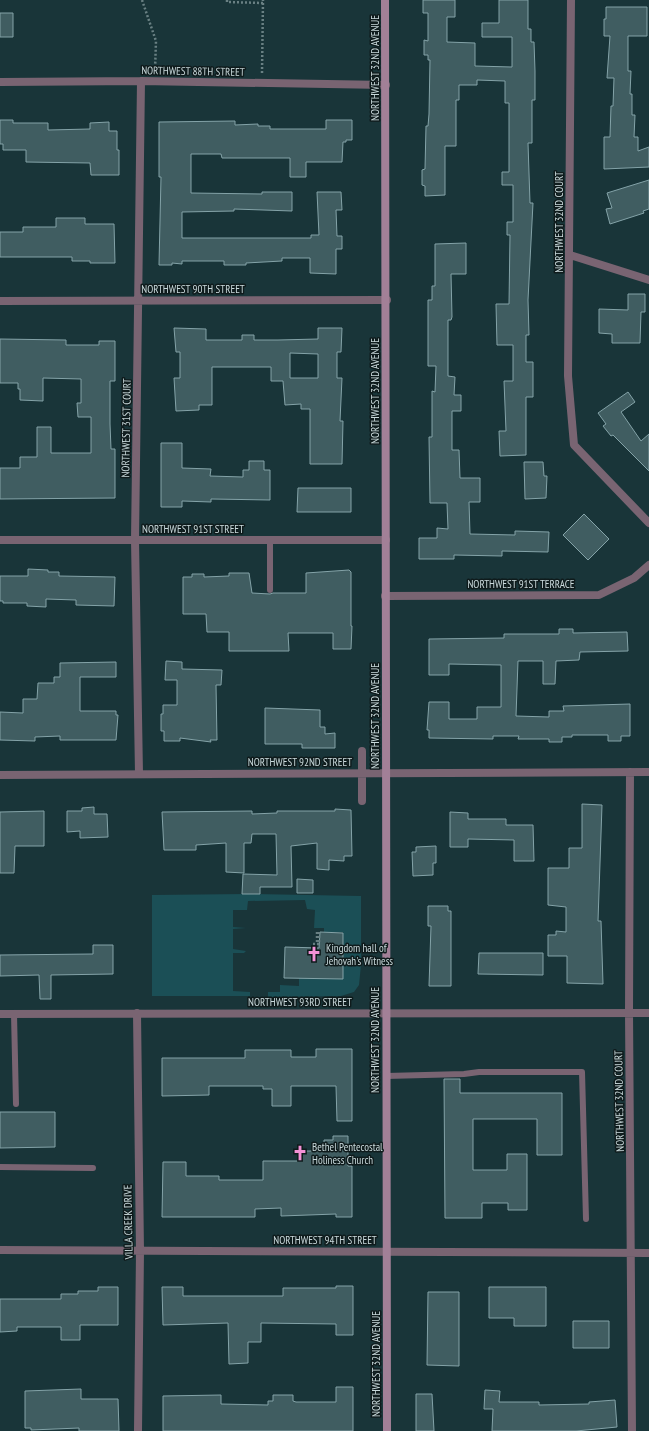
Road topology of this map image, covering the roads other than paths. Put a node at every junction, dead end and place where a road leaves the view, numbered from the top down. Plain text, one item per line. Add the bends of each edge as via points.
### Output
1 (385, 0) edge
2 (571, 0) edge
3 (141, 81) junction
4 (0, 82) edge
5 (386, 85) junction
6 (570, 255) junction
7 (649, 280) edge
8 (387, 300) junction
9 (0, 301) edge
10 (139, 301) junction
11 (649, 523) edge
12 (0, 540) edge
13 (135, 540) junction
14 (270, 540) junction
15 (386, 540) junction
16 (649, 565) edge
17 (270, 590) dead end
18 (386, 596) junction
19 (362, 751) dead end
20 (630, 772) junction
21 (649, 772) edge
22 (362, 773) junction
23 (386, 773) junction
24 (139, 774) junction
25 (0, 775) edge
26 (362, 801) dead end
27 (629, 1012) junction
28 (386, 1013) junction
29 (649, 1013) edge
30 (0, 1014) edge
31 (14, 1014) junction
32 (137, 1014) junction
33 (386, 1076) junction
34 (16, 1104) dead end
35 (0, 1167) edge
36 (93, 1168) dead end
37 (586, 1219) dead end
38 (0, 1250) edge
39 (140, 1251) junction
40 (386, 1252) junction
41 (632, 1253) junction
42 (649, 1253) edge
43 (138, 1431) edge
44 (387, 1431) edge
45 (632, 1431) edge

1 - 5 main road, NORTHWEST 32ND AVENUE
2 - 6 street, NORTHWEST 32ND COURT
3 - 4 street, NORTHWEST 88TH STREET
3 - 5 street, NORTHWEST 88TH STREET
3 - 10 street, NORTHWEST 31ST COURT
5 - 8 main road, NORTHWEST 32ND AVENUE
6 - 7 street
6 - 11 street, NORTHWEST 32ND COURT via 568,376 574,445
8 - 10 street, NORTHWEST 90TH STREET
8 - 15 main road, NORTHWEST 32ND AVENUE
9 - 10 street, NORTHWEST 90TH STREET
10 - 13 street, NORTHWEST 31ST COURT
12 - 13 street, NORTHWEST 91ST STREET
13 - 14 street, NORTHWEST 91ST STREET
13 - 24 street, NORTHWEST 31ST COURT
14 - 15 street, NORTHWEST 91ST STREET
14 - 17 lane
15 - 18 main road, NORTHWEST 32ND AVENUE
16 - 18 street, NORTHWEST 91ST TERRACE via 634,578 599,595
18 - 23 main road, NORTHWEST 32ND AVENUE
19 - 22 street
20 - 21 street, NORTHWEST 92ND STREET
20 - 23 street, NORTHWEST 92ND STREET
20 - 27 street, NORTHWEST 32ND COURT
22 - 23 street, NORTHWEST 92ND STREET
22 - 24 street, NORTHWEST 92ND STREET
22 - 26 street
23 - 28 main road, NORTHWEST 32ND AVENUE
24 - 25 street, NORTHWEST 92ND STREET
27 - 28 street, NORTHWEST 93RD STREET
27 - 29 street, NORTHWEST 93RD STREET
27 - 41 street, NORTHWEST 32ND COURT
28 - 32 street, NORTHWEST 93RD STREET
28 - 33 main road, NORTHWEST 32ND AVENUE
30 - 31 street, NORTHWEST 93RD STREET
31 - 32 street, NORTHWEST 93RD STREET
31 - 34 lane
32 - 39 street, VILLA CREEK DRIVE
33 - 37 lane via 479,1072 582,1072
33 - 40 main road, NORTHWEST 32ND AVENUE
35 - 36 lane
38 - 39 street, NORTHWEST 94TH STREET
39 - 40 street, NORTHWEST 94TH STREET
39 - 43 street, VILLA CREEK DRIVE
40 - 41 street, NORTHWEST 94TH STREET
40 - 44 main road, NORTHWEST 32ND AVENUE
41 - 42 street, NORTHWEST 94TH STREET
41 - 45 street, NORTHWEST 32ND COURT

